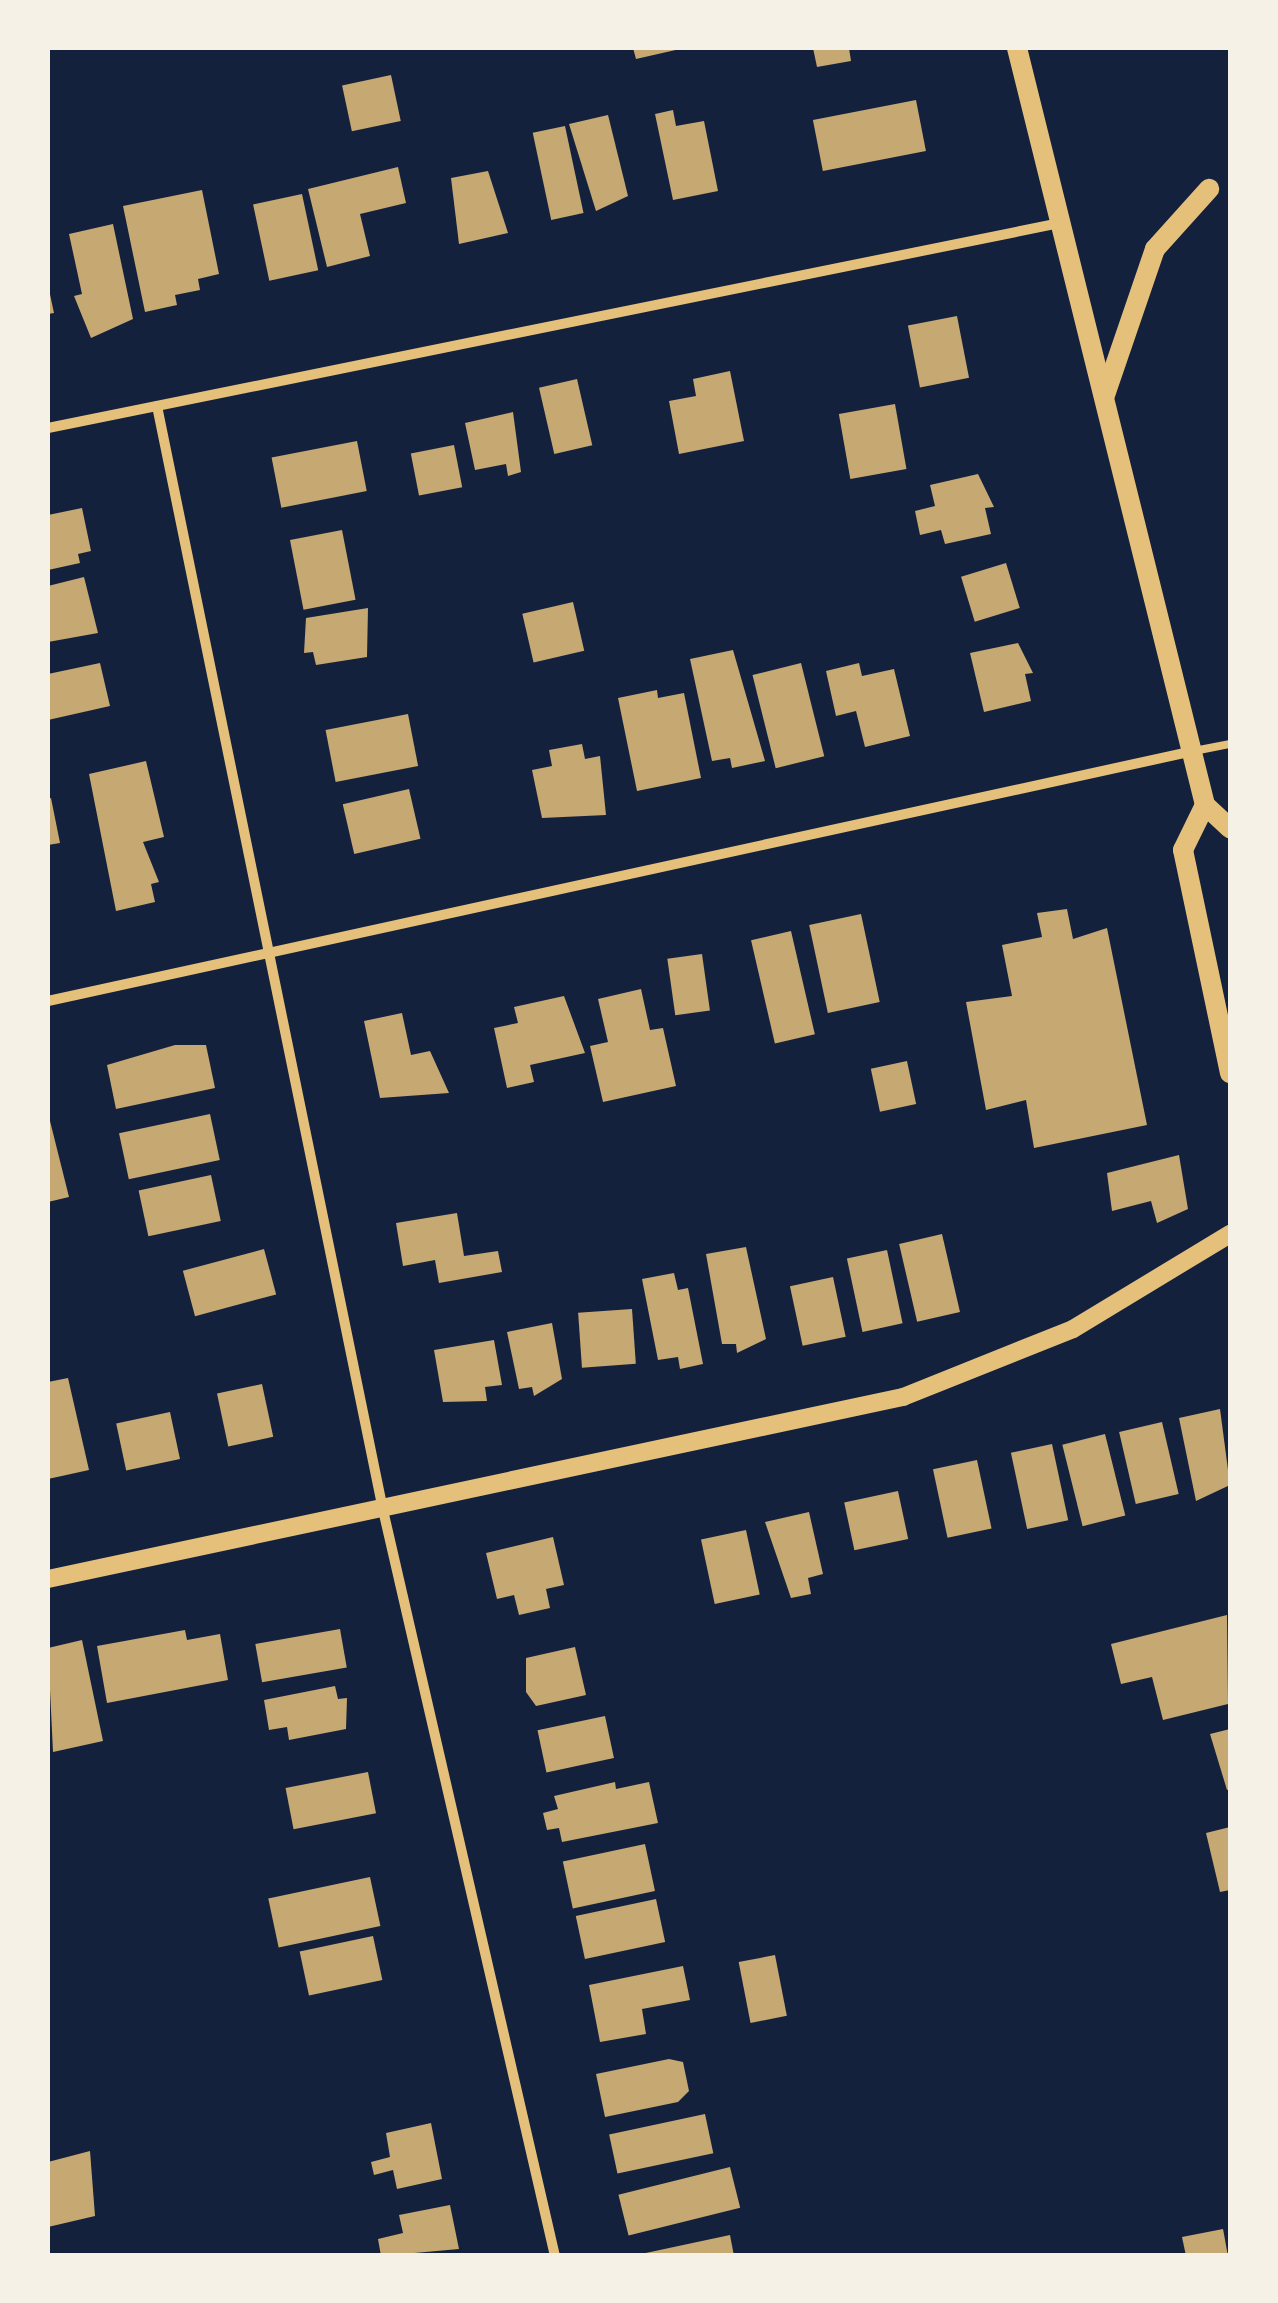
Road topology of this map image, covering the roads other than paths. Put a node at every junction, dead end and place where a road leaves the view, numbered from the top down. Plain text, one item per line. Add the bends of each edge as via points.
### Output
1 (1017, 48) edge
2 (1209, 189) dead end
3 (1060, 223) junction
4 (1104, 396) junction
5 (157, 406) junction
6 (48, 428) edge
7 (1230, 744) edge
8 (1194, 751) junction
9 (1205, 806) junction
10 (1230, 828) edge
11 (266, 958) junction
12 (48, 1001) edge
13 (1230, 1072) edge
14 (1230, 1234) edge
15 (383, 1510) junction
16 (48, 1579) edge
17 (555, 2256) edge

1 - 3 main road
2 - 4 main road via 1154,248
3 - 4 main road
3 - 5 street
4 - 8 main road
5 - 6 street
5 - 11 street
7 - 8 lane
8 - 9 main road
8 - 11 street
9 - 10 main road
9 - 13 main road via 1184,850
11 - 12 street
11 - 15 street
14 - 15 street via 1073,1328 904,1397
15 - 16 street
15 - 17 street

